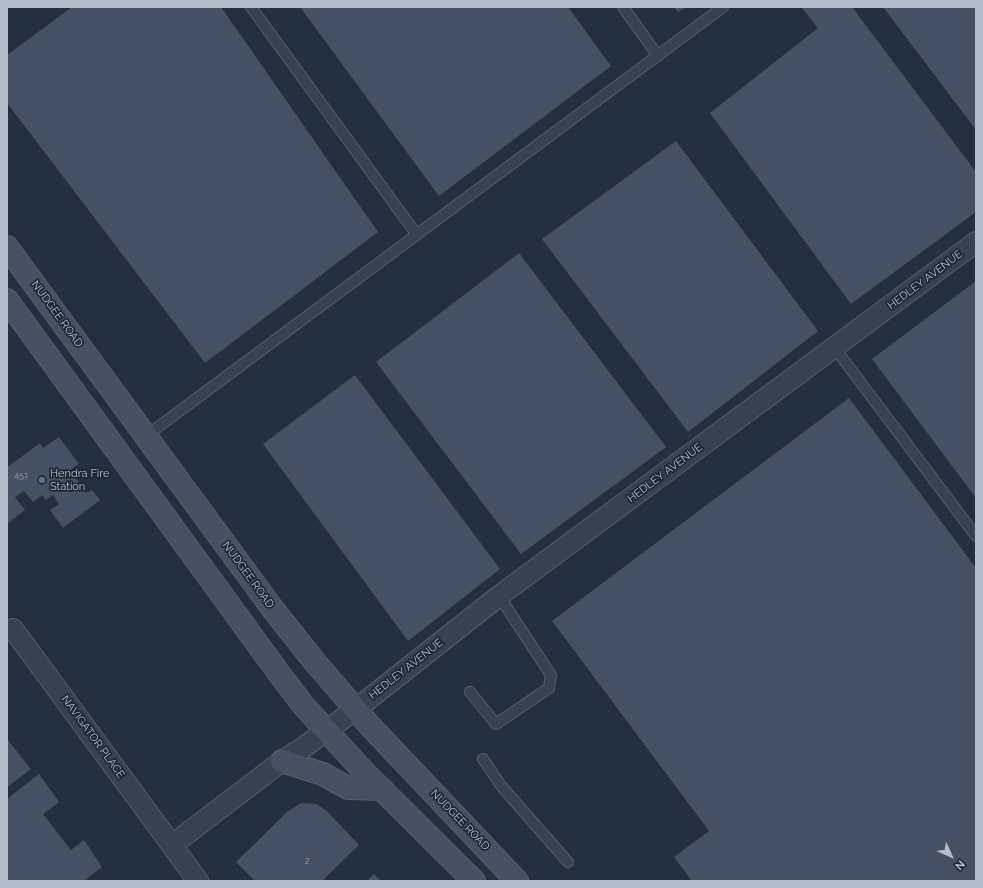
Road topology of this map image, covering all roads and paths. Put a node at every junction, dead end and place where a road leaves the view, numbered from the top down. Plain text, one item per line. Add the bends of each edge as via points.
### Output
1 (251, 7) edge
2 (623, 7) edge
3 (723, 7) edge
4 (658, 56) junction
5 (417, 235) junction
6 (976, 242) edge
7 (7, 247) edge
8 (7, 300) edge
9 (834, 347) junction
10 (146, 436) junction
11 (120, 456) junction
12 (976, 536) edge
13 (500, 596) junction
14 (9, 624) edge
15 (470, 692) dead end
16 (356, 709) junction
17 (326, 730) junction
18 (483, 759) dead end
19 (282, 761) junction
20 (382, 789) junction
21 (172, 845) junction
22 (568, 862) dead end
23 (198, 881) edge
24 (474, 881) edge
25 (517, 881) edge

1 - 5 lane
2 - 4 lane
3 - 4 lane
4 - 5 lane
5 - 10 lane
6 - 9 street, HEDLEY AVENUE
7 - 10 main road, NUDGEE ROAD
8 - 11 main road
9 - 12 lane
9 - 13 street, HEDLEY AVENUE
10 - 11 main road
10 - 16 main road, NUDGEE ROAD via 272,608
11 - 17 main road via 278,672
13 - 15 lane via 551,675 549,688 496,724
13 - 16 street, HEDLEY AVENUE
14 - 21 street, NAVIGATOR PLACE
16 - 17 street
16 - 25 main road, NUDGEE ROAD
17 - 19 street
17 - 20 main road
18 - 22 lane via 502,787
19 - 20 main road via 323,774 348,788
19 - 21 street
20 - 24 main road
21 - 23 street, NAVIGATOR PLACE

